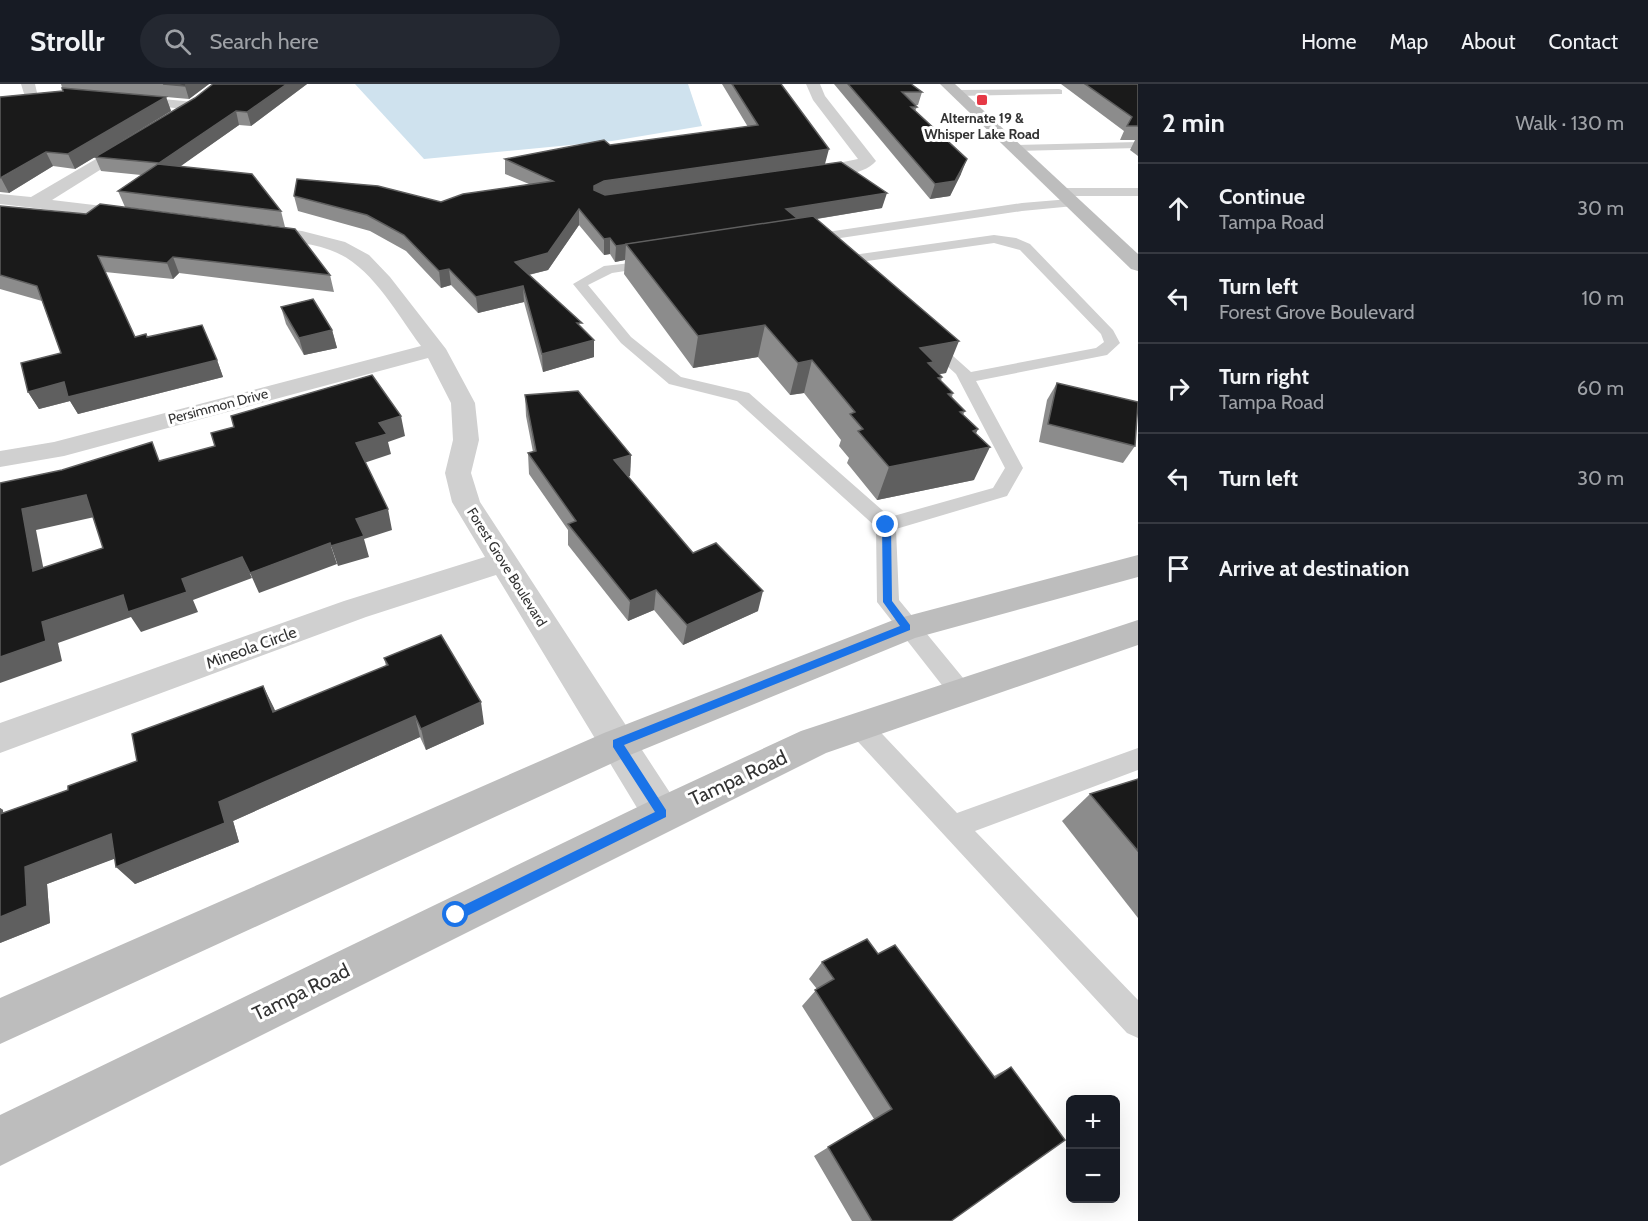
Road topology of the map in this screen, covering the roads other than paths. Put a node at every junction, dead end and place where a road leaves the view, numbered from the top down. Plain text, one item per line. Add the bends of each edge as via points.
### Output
1 (813, 84) edge
2 (952, 88) edge
3 (29, 90) edge
4 (1059, 92) dead end
5 (210, 94) edge
6 (50, 96) edge
7 (13, 98) edge
8 (108, 98) edge
9 (193, 106) junction
10 (173, 118) edge
11 (154, 130) edge
12 (1058, 132) dead end
13 (1138, 146) edge
14 (1076, 147) junction
15 (1013, 148) junction
16 (791, 177) edge
17 (1138, 192) edge
18 (1064, 198) junction
19 (0, 199) edge
20 (36, 202) junction
21 (163, 219) edge
22 (233, 228) edge
23 (814, 238) junction
24 (791, 242) edge
25 (666, 261) edge
26 (839, 261) junction
27 (1138, 265) edge
28 (857, 277) edge
29 (919, 332) edge
30 (435, 349) junction
31 (966, 378) junction
32 (0, 459) edge
33 (886, 525) junction
34 (503, 562) junction
35 (1138, 566) edge
36 (907, 628) junction
37 (1138, 632) edge
38 (960, 691) junction
39 (859, 726) junction
40 (0, 738) edge
41 (617, 744) junction
42 (1138, 759) edge
43 (662, 814) junction
44 (953, 827) junction
45 (0, 1021) edge
46 (1138, 1022) edge
47 (0, 1141) edge

1 - 16 street via 818,97 868,161 850,168
2 - 4 lane
2 - 15 main road
3 - 6 street
3 - 7 street
5 - 9 street
8 - 9 street
9 - 10 street
11 - 20 street
12 - 14 lane
13 - 14 lane
14 - 15 lane
15 - 18 main road
17 - 18 lane
18 - 23 lane
18 - 27 main road
19 - 20 street
20 - 21 street
22 - 30 street, Forest Grove Boulevard via 302,237 338,246 362,259
23 - 24 lane
23 - 26 lane
25 - 33 lane via 609,269 580,284 626,340 675,381 743,397
26 - 28 lane
26 - 31 lane via 994,239 1011,241 1025,247 1108,333 1112,343 1101,352
29 - 31 lane
30 - 32 street, Persimmon Drive via 55,450
30 - 34 street, Forest Grove Boulevard via 463,403 466,440 458,473 466,502
31 - 33 lane via 1014,468 1000,492
33 - 36 lane via 888,602
34 - 40 street, Mineola Circle via 355,609
34 - 41 street, Forest Grove Boulevard
35 - 36 main road
36 - 38 lane
36 - 41 main road
37 - 38 main road, Tampa Road
38 - 39 main road, Tampa Road
39 - 43 main road, Tampa Road via 814,742
39 - 44 lane
41 - 43 street, Forest Grove Boulevard
41 - 45 main road
42 - 44 lane
43 - 47 main road, Tampa Road
44 - 46 lane

